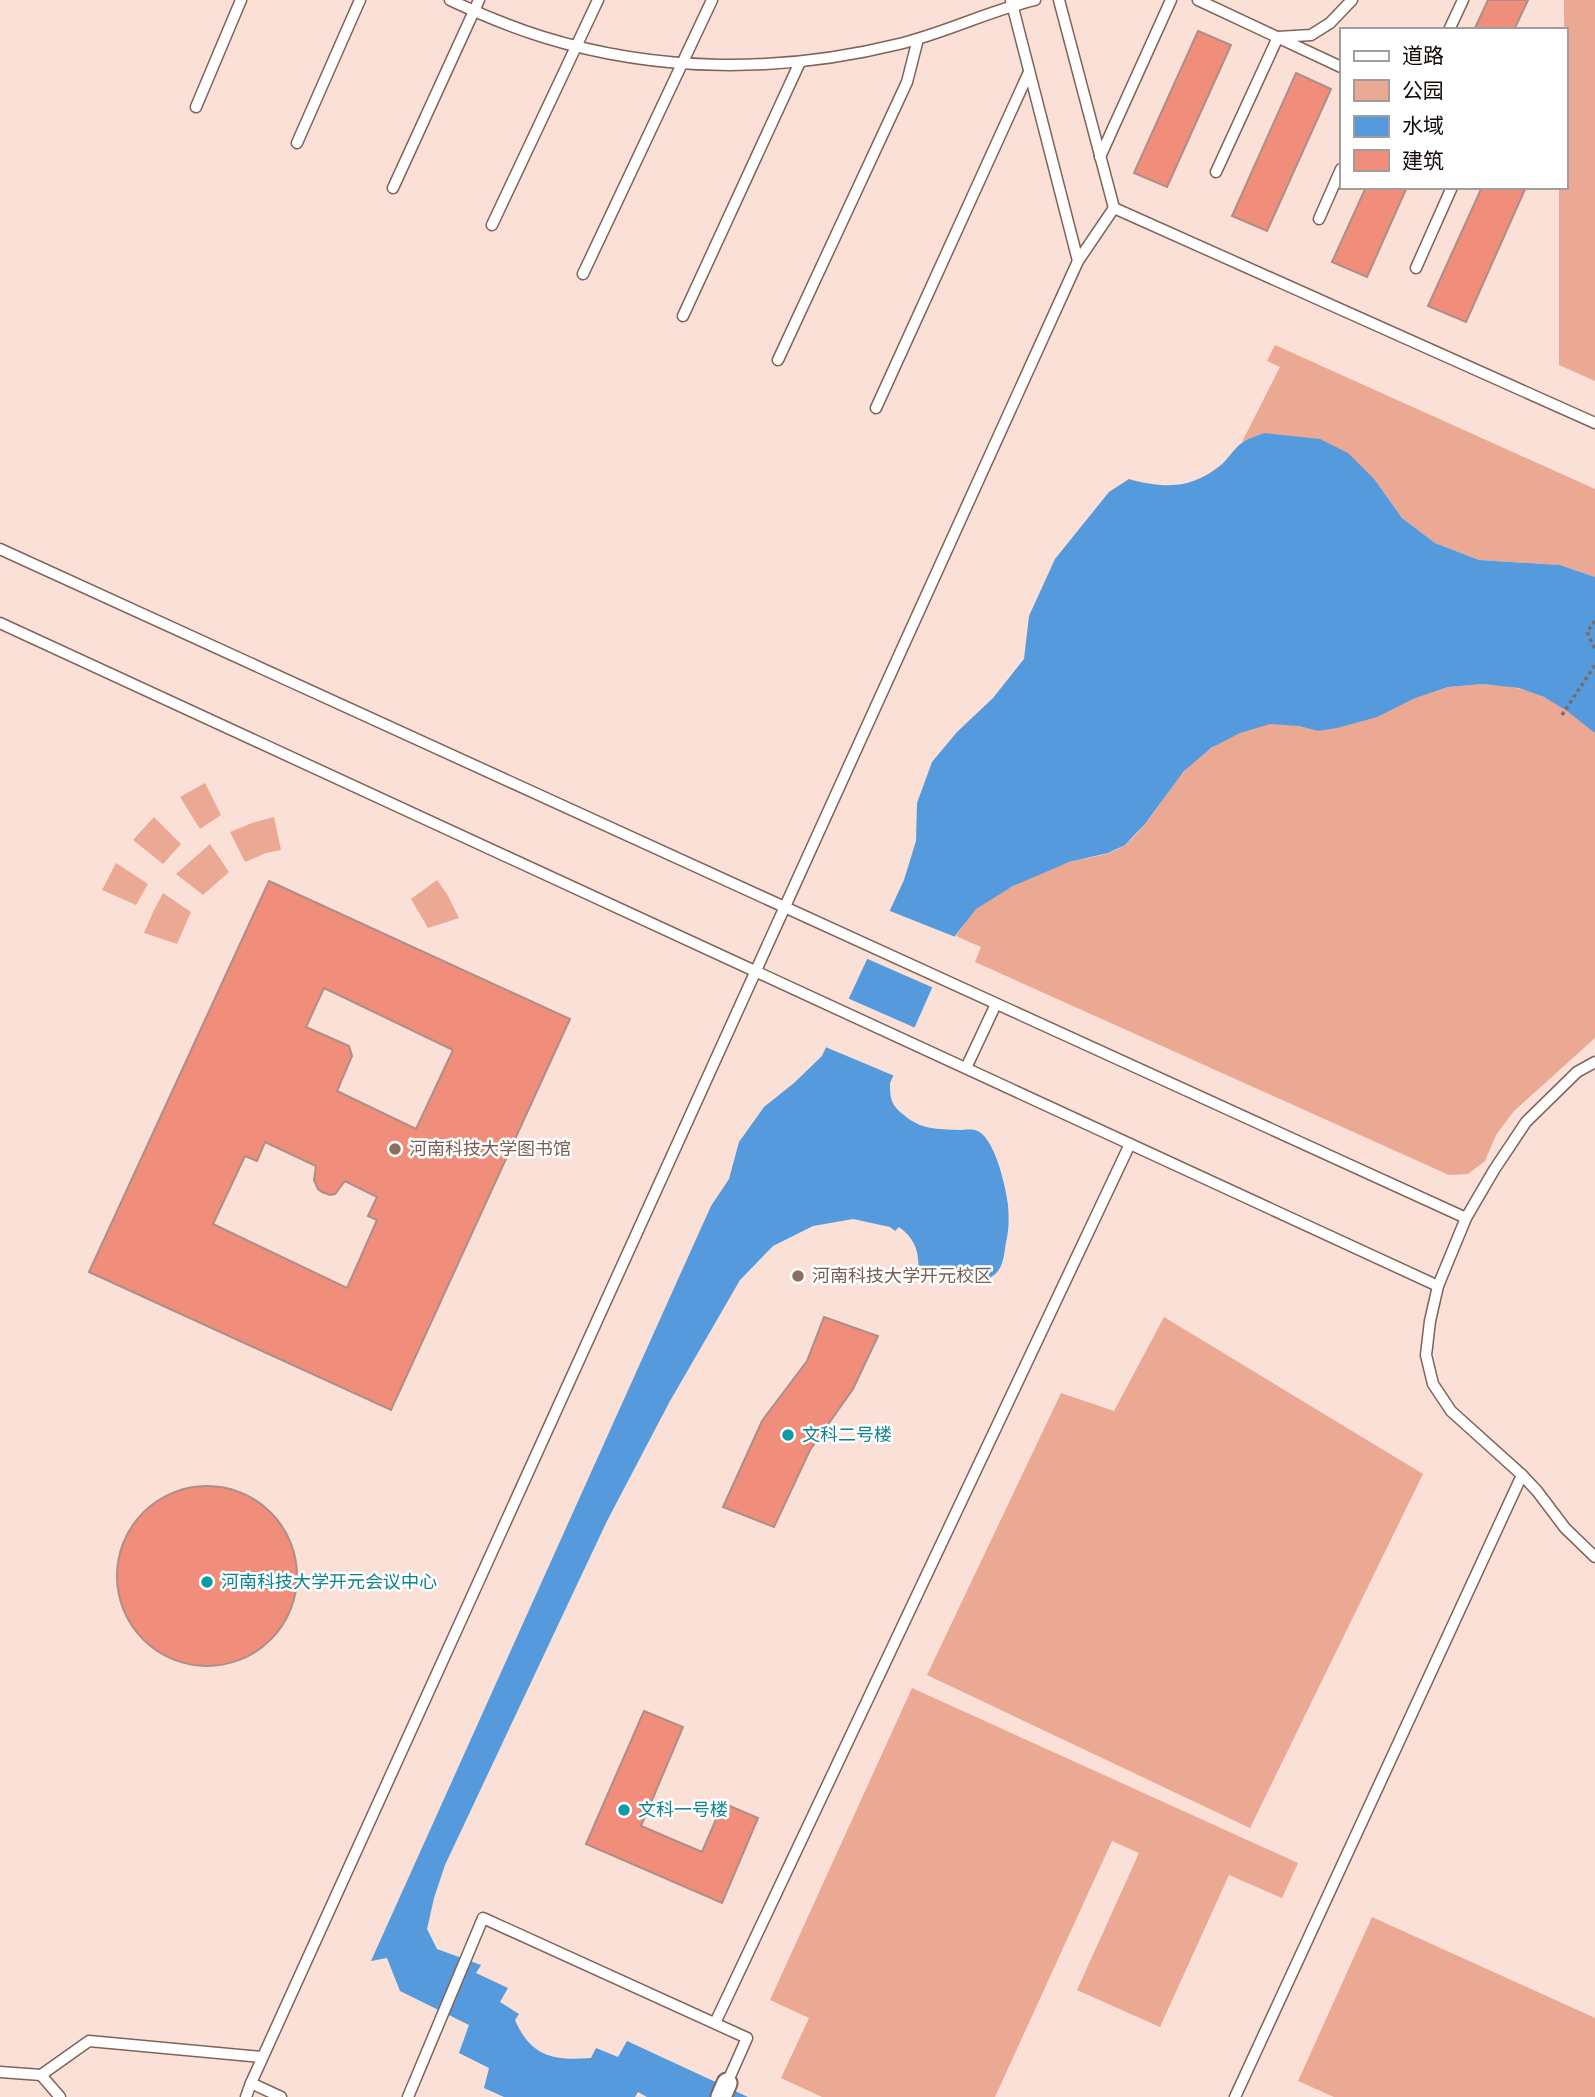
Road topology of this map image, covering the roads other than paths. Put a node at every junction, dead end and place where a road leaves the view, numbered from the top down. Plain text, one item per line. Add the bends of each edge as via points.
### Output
1 (242, 0) edge
2 (360, 0) edge
3 (450, 0) edge
4 (479, 0) edge
5 (598, 0) edge
6 (712, 0) edge
7 (1035, 0) edge
8 (1059, 0) edge
9 (1171, 0) edge
10 (1198, 0) edge
11 (1352, 0) edge
12 (1463, 0) edge
13 (1011, 3) edge
14 (474, 11) junction
15 (1450, 28) edge
16 (1278, 37) junction
17 (918, 38) junction
18 (576, 46) junction
19 (800, 62) junction
20 (683, 63) junction
21 (1340, 67) edge
22 (1029, 72) junction
23 (196, 107) dead end
24 (298, 143) dead end
25 (1100, 157) junction
26 (1340, 171) edge
27 (1216, 172) dead end
28 (393, 188) dead end
29 (1451, 189) edge
30 (1114, 208) junction
31 (1319, 219) dead end
32 (492, 225) dead end
33 (1078, 261) junction
34 (1416, 268) dead end
35 (583, 274) dead end
36 (683, 316) dead end
37 (778, 360) dead end
38 (876, 408) dead end
39 (1595, 423) edge
40 (0, 550) edge
41 (0, 623) edge
42 (783, 907) junction
43 (755, 971) junction
44 (996, 1004) junction
45 (1595, 1062) edge
46 (966, 1068) junction
47 (1130, 1144) junction
48 (1466, 1218) junction
49 (1438, 1286) junction
50 (1522, 1475) junction
51 (1595, 1557) edge
52 (715, 2023) junction
53 (262, 2057) junction
54 (0, 2072) edge
55 (41, 2075) junction
56 (250, 2083) junction
57 (724, 2090) edge
58 (60, 2097) edge
59 (246, 2097) edge
60 (281, 2097) edge
61 (408, 2097) edge
62 (1235, 2097) edge

1 - 23 lane
2 - 24 lane
3 - 14 lane
4 - 14 lane
5 - 18 lane
6 - 20 lane
7 - 13 lane
8 - 25 lane
9 - 25 lane
10 - 16 lane
11 - 16 lane via 1311,35
12 - 15 lane
13 - 17 lane
13 - 22 lane
14 - 18 lane
14 - 28 lane
16 - 21 lane
16 - 27 lane
17 - 19 lane
17 - 37 lane via 907,82
18 - 20 lane
18 - 32 lane
19 - 20 lane via 748,66
19 - 36 lane
20 - 35 lane
22 - 33 lane
22 - 38 lane
25 - 30 lane
26 - 31 lane
29 - 34 lane
30 - 33 lane
30 - 39 lane
33 - 42 lane
40 - 42 lane
41 - 43 lane
42 - 43 lane
42 - 44 lane
43 - 46 lane
43 - 53 lane
44 - 46 lane
44 - 48 lane
45 - 48 lane via 1577,1072 1527,1122
46 - 47 lane
47 - 49 lane
47 - 52 lane
48 - 49 lane
49 - 50 lane via 1426,1355 1433,1384 1451,1411
50 - 51 lane
50 - 62 lane
52 - 57 lane via 747,2038
52 - 61 lane via 483,1918
53 - 55 lane via 89,2041
53 - 56 lane
54 - 55 lane
55 - 58 lane
56 - 59 lane
56 - 60 lane

